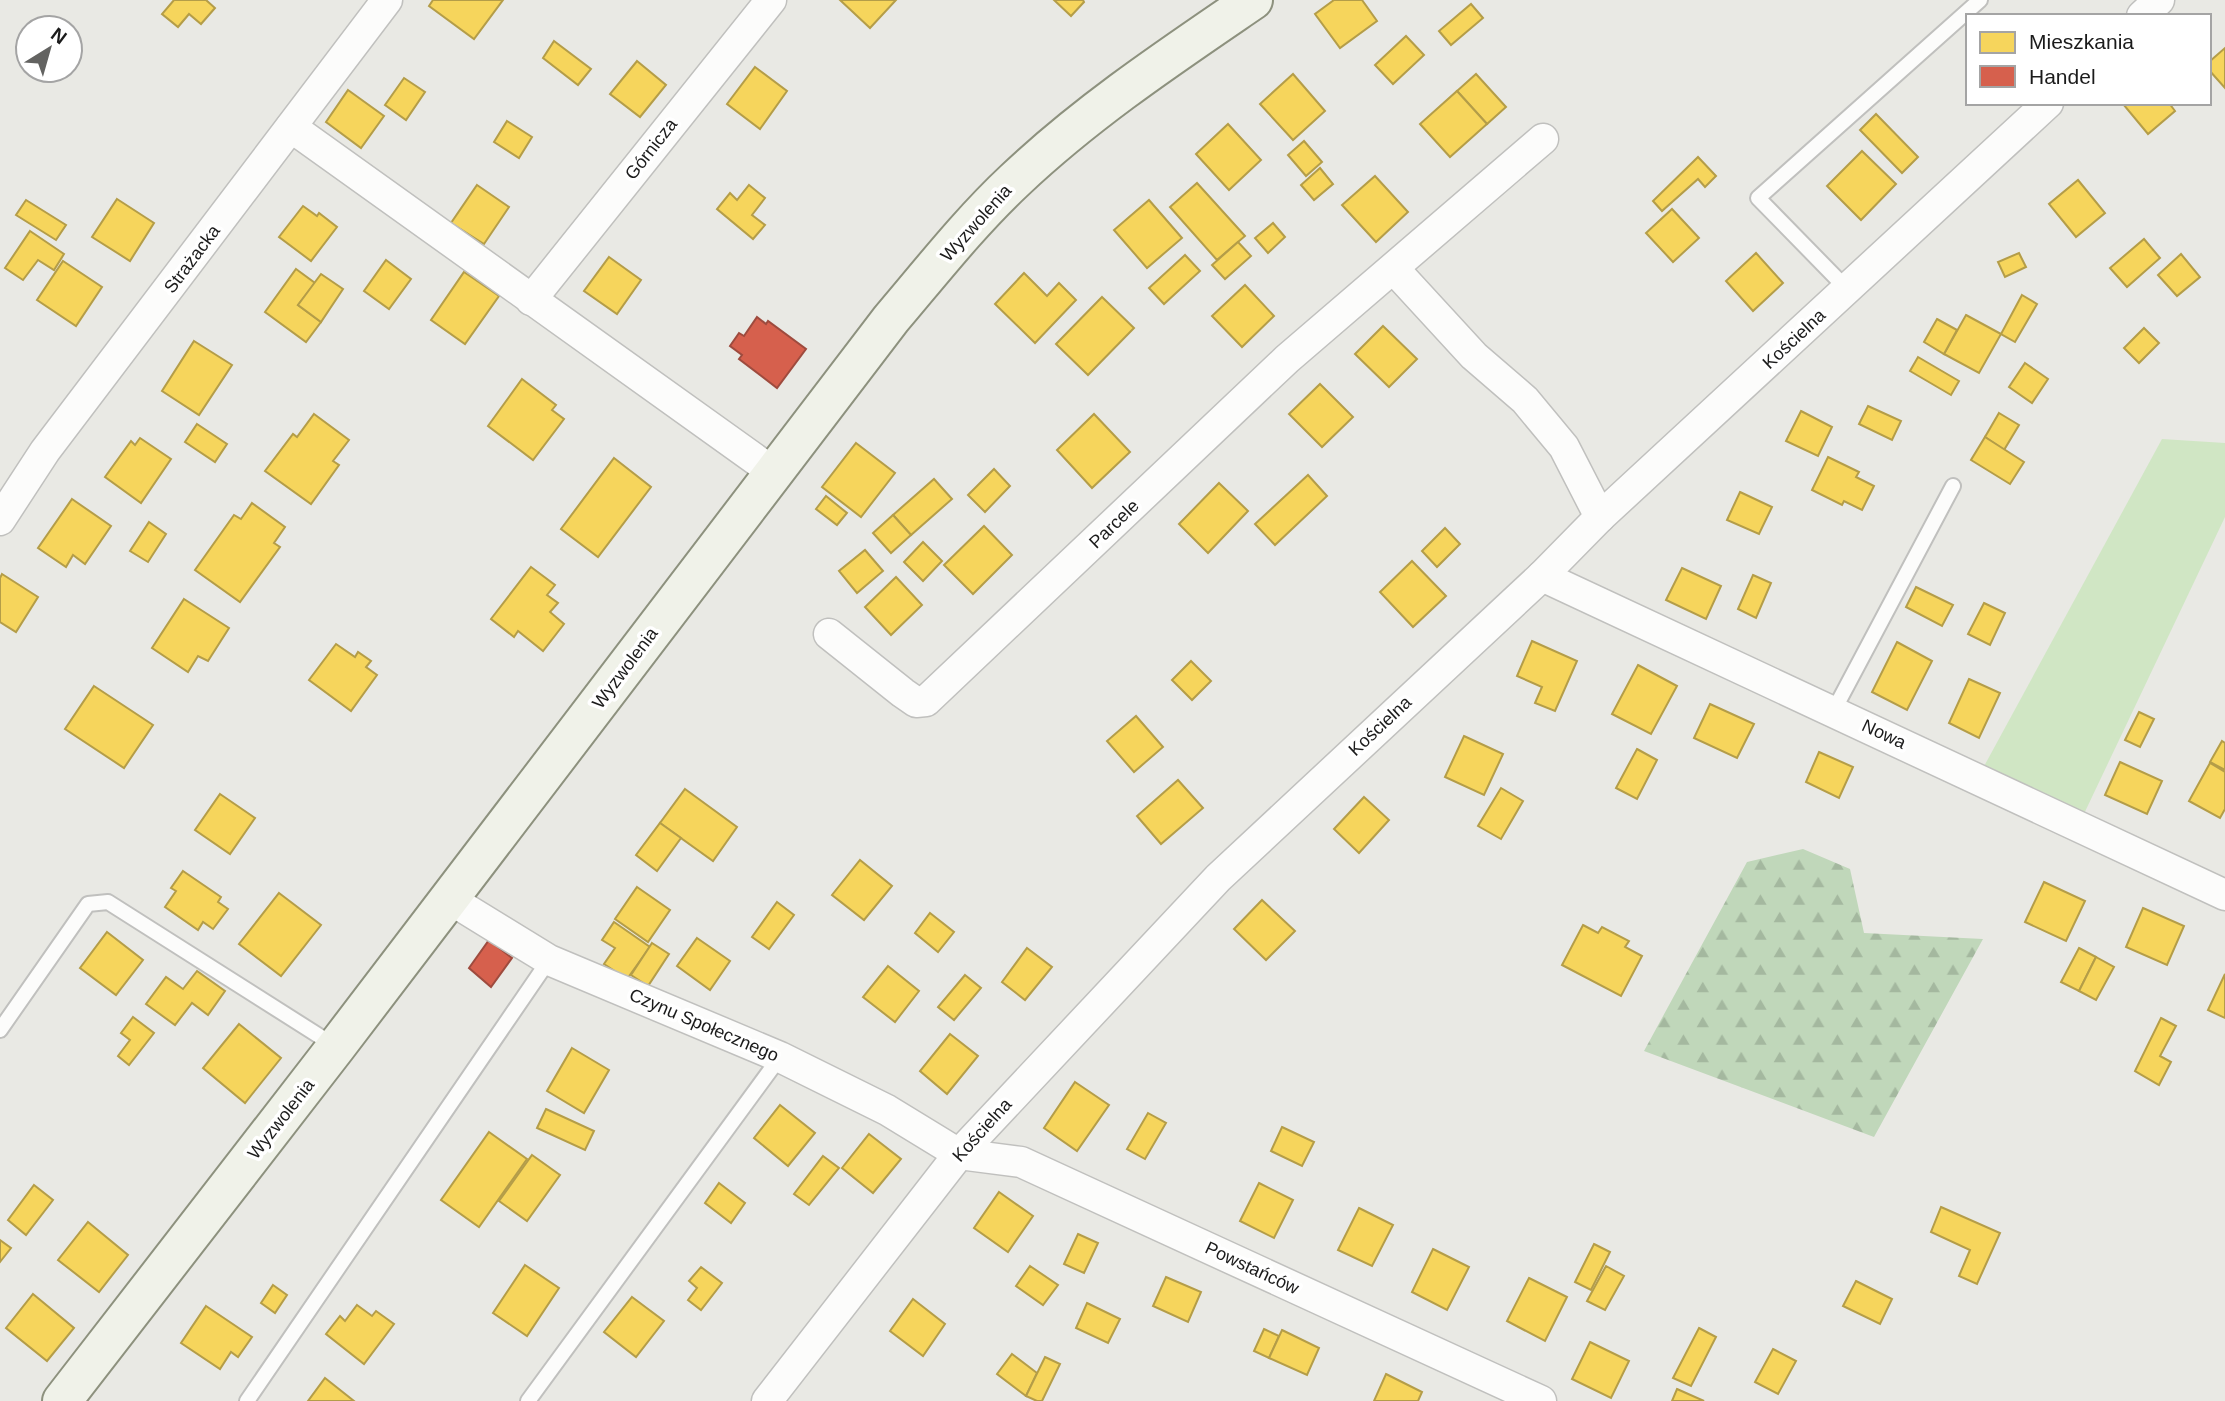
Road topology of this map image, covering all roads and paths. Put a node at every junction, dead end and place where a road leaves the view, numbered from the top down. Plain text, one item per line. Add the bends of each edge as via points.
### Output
1 (387, 0) edge
2 (771, 0) edge
3 (1253, 0) edge
4 (1980, 0) edge
5 (2159, 0) edge
6 (2144, 14) edge
7 (2046, 105) edge
8 (291, 127) junction
9 (1543, 139) dead end
10 (1394, 269) junction
11 (1848, 290) junction
12 (531, 300) junction
13 (773, 472) junction
14 (1952, 486) dead end
15 (1600, 517) junction
16 (0, 520) edge
17 (1542, 576) junction
18 (829, 634) dead end
19 (1834, 710) junction
20 (2225, 895) edge
21 (448, 898) junction
22 (549, 960) junction
23 (0, 1030) edge
24 (336, 1047) junction
25 (780, 1057) junction
26 (959, 1154) junction
27 (62, 1401) edge
28 (247, 1401) edge
29 (528, 1401) edge
30 (767, 1401) edge
31 (1541, 1401) edge

1 - 8 street, Strażacka
2 - 12 street, Górnicza
3 - 13 main road, Wyzwolenia via 1083,121 1014,181 891,319
4 - 11 lane via 1758,198
5 - 6 street
7 - 11 street, Kościelna
8 - 12 street
8 - 16 street, Strażacka via 45,451
9 - 10 street, Parcele
10 - 15 street via 1474,356 1525,400 1564,447
10 - 18 street, Parcele via 1287,359 926,701 916,702
11 - 15 street, Kościelna
12 - 13 street
13 - 21 main road, Wyzwolenia
14 - 19 lane
15 - 17 street, Kościelna
17 - 19 street, Nowa
17 - 26 street, Kościelna via 1218,878
19 - 20 street, Nowa
21 - 22 street, Czynu Społecznego
21 - 24 main road, Wyzwolenia
22 - 25 street, Czynu Społecznego
22 - 28 lane
23 - 24 lane via 88,904 108,902
24 - 27 main road, Wyzwolenia
25 - 26 street, Czynu Społecznego via 887,1110
25 - 29 lane
26 - 30 street, Kościelna
26 - 31 street, Powstańców via 1021,1162

